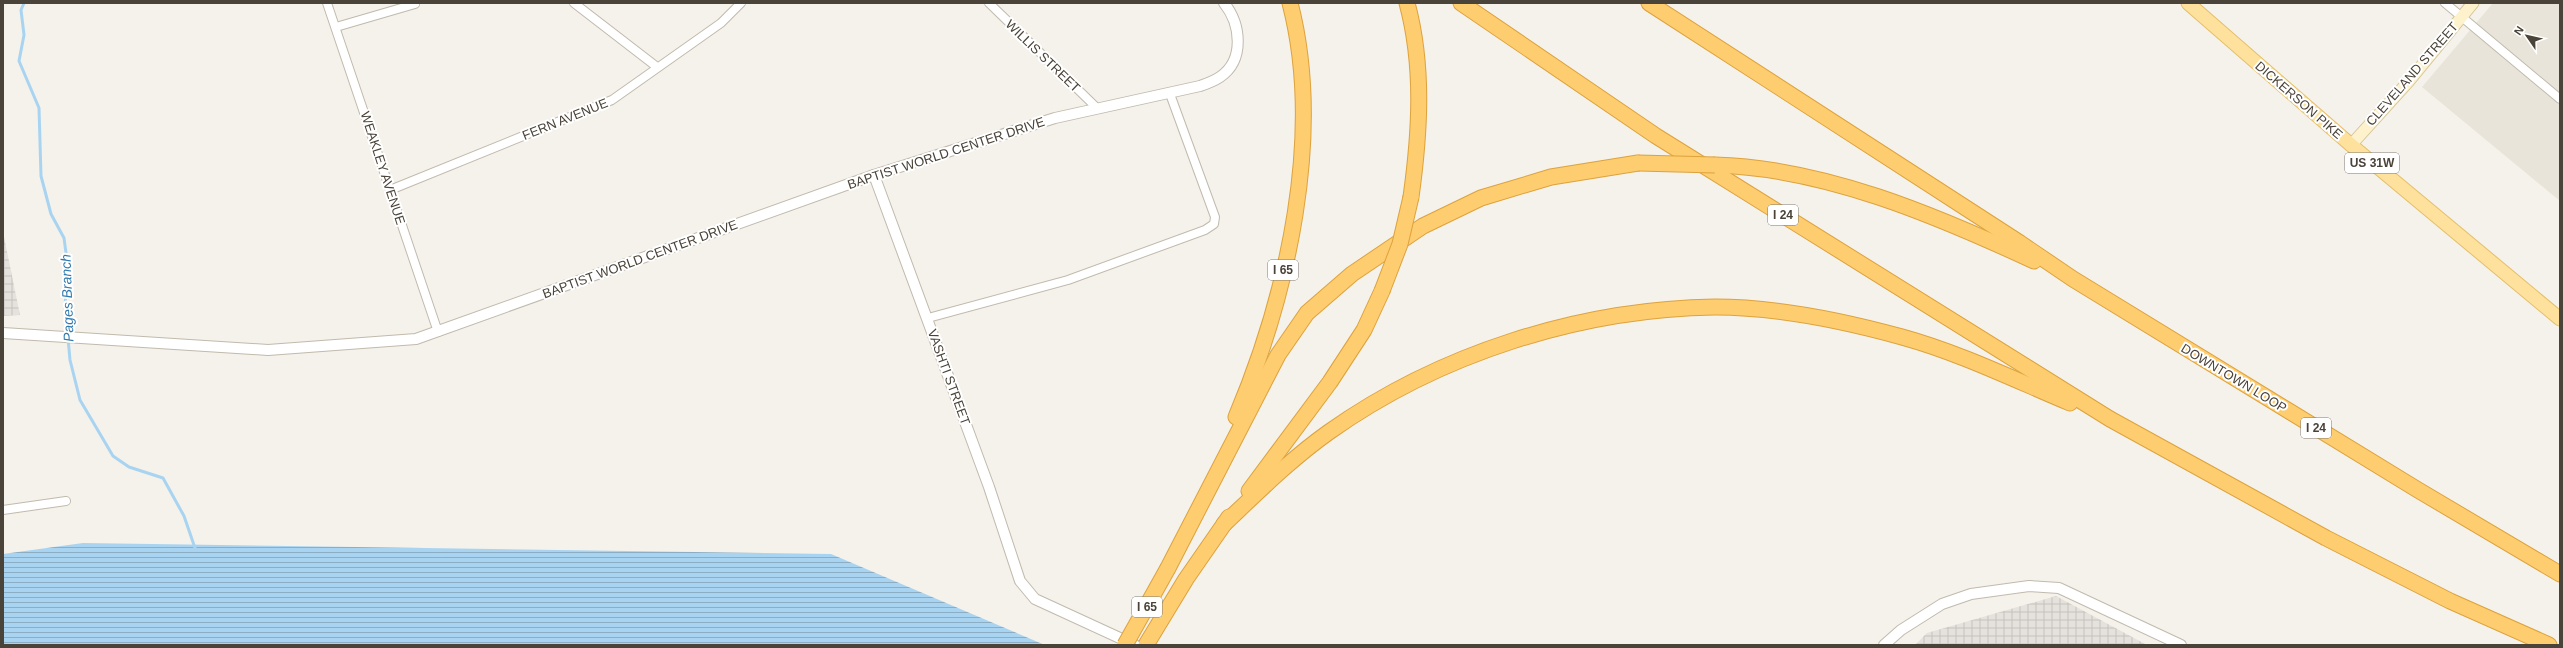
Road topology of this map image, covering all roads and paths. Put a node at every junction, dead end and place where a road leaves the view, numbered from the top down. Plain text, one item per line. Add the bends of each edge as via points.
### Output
1 (327, 3) edge
2 (574, 3) edge
3 (741, 3) edge
4 (989, 3) edge
5 (1224, 3) edge
6 (1290, 3) edge
7 (1461, 3) edge
8 (1649, 3) edge
9 (2188, 3) edge
10 (2445, 3) edge
11 (2473, 3) edge
12 (415, 4) edge
13 (1408, 6) edge
14 (2461, 17) junction
15 (336, 27) junction
16 (657, 67) junction
17 (1170, 94) junction
18 (2560, 99) edge
19 (1098, 110) junction
20 (2351, 145) junction
21 (874, 175) junction
22 (390, 190) junction
23 (2073, 279) junction
24 (928, 318) junction
25 (2560, 319) edge
26 (438, 332) junction
27 (3, 334) edge
28 (2110, 419) junction
29 (66, 501) dead end
30 (3, 510) edge
31 (1191, 524) junction
32 (1224, 524) junction
33 (2560, 574) edge
34 (1125, 645) edge
35 (1135, 645) edge
36 (1146, 645) edge
37 (1884, 645) edge
38 (2181, 645) edge
39 (2549, 645) edge

1 - 15 street, WEAKLEY AVENUE
2 - 16 street
3 - 16 street, FERN AVENUE via 721,23
4 - 19 street, WILLIS STREET
5 - 17 street, BAPTIST WORLD CENTER DRIVE via 1232,13 1238,40 1232,64 1220,77 1200,86
6 - 31 highway, I 65 via 1304,80 1304,139 1297,203 1265,339 1238,414
7 - 28 highway, I 24 via 1656,136
8 - 23 highway, I 24
9 - 20 main road, DICKERSON PIKE / US 31W
10 - 14 street
11 - 14 main road, CLEVELAND STREET
12 - 15 street
13 - 32 highway, I 65, bridge via 1417,52 1418,147 1411,196 1400,244 1364,330 1330,382
14 - 18 street
14 - 20 main road, CLEVELAND STREET via 2409,81
15 - 22 street, WEAKLEY AVENUE
16 - 22 street, FERN AVENUE via 612,100
17 - 19 street, BAPTIST WORLD CENTER DRIVE
17 - 24 street via 1215,217 1214,224 1204,230 1068,280
19 - 21 street, BAPTIST WORLD CENTER DRIVE via 1055,118
20 - 25 main road, DICKERSON PIKE / US 31W
21 - 24 street, VASHTI STREET
21 - 26 street, BAPTIST WORLD CENTER DRIVE
22 - 26 street, WEAKLEY AVENUE
23 - 31 highway, bridge via 1995,243 1920,213 1824,180 1750,166 1638,163 1551,177 1481,198 1423,226 1352,274 1308,313 1278,355
23 - 33 highway, DOWNTOWN LOOP / I 24
24 - 35 street, VASHTI STREET via 1020,581 1035,599
26 - 27 street, BAPTIST WORLD CENTER DRIVE via 416,339 268,350
28 - 32 highway via 1947,352 1887,333 1775,312 1716,307 1652,311 1587,321 1517,340 1457,361 1382,398 1328,433 1281,470
28 - 39 highway, I 24 via 2326,538 2450,601
29 - 30 street
31 - 34 highway, I 65, bridge
32 - 36 highway, I 65 via 1186,578
37 - 38 street via 1901,630 1942,604 1971,594 2029,586 2059,588

